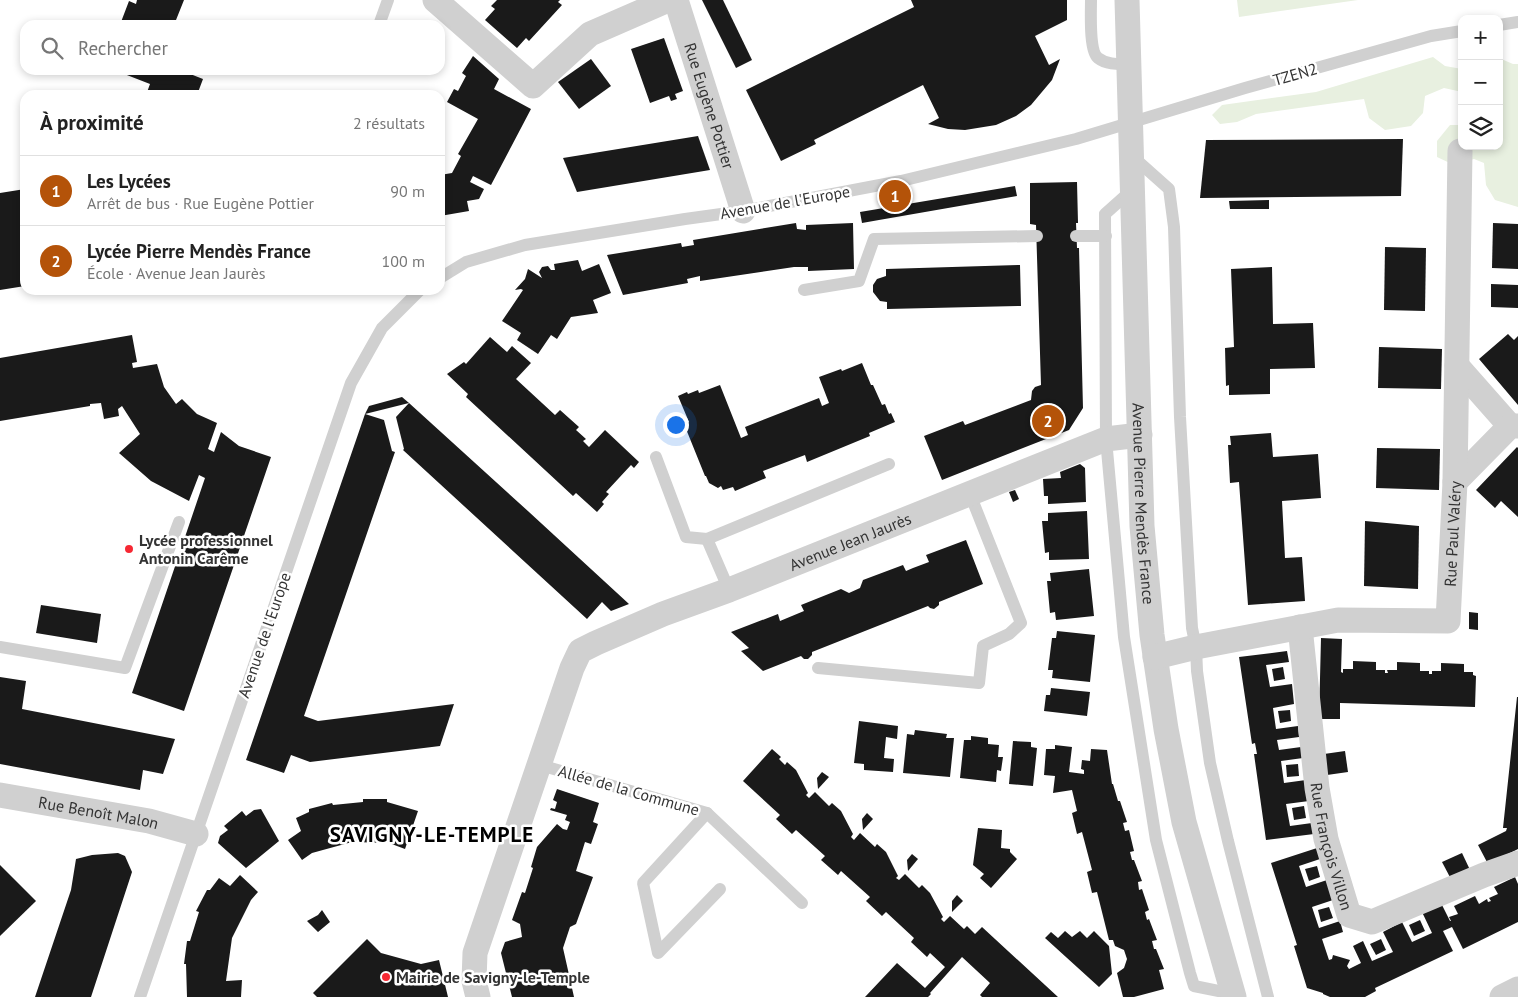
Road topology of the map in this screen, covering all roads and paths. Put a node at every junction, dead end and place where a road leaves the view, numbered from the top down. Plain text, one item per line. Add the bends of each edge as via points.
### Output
1 (388, 0) edge
2 (668, 0) edge
3 (676, 0) edge
4 (1091, 0) edge
5 (1128, 0) edge
6 (449, 4) edge
7 (381, 20) edge
8 (1518, 22) edge
9 (1503, 24) edge
10 (1458, 32) edge
11 (1129, 64) junction
12 (1131, 123) junction
13 (1460, 151) dead end
14 (1132, 156) junction
15 (1133, 189) junction
16 (743, 212) junction
17 (1037, 236) dead end
18 (1076, 236) dead end
19 (1106, 236) junction
20 (445, 275) edge
21 (804, 290) dead end
22 (415, 295) edge
23 (1457, 366) junction
24 (1514, 426) edge
25 (1140, 435) junction
26 (1106, 439) junction
27 (656, 457) dead end
28 (889, 464) dead end
29 (1455, 482) junction
30 (970, 494) junction
31 (179, 522) dead end
32 (707, 539) junction
33 (729, 590) junction
34 (1300, 627) junction
35 (0, 647) edge
36 (1196, 647) junction
37 (1155, 657) junction
38 (818, 668) dead end
39 (540, 765) junction
40 (0, 795) edge
41 (707, 813) junction
42 (196, 834) junction
43 (1518, 863) edge
44 (720, 889) dead end
45 (802, 903) dead end
46 (476, 989) edge
47 (1518, 990) edge
48 (1233, 996) edge
49 (140, 997) edge
50 (1268, 997) edge
51 (1502, 997) edge

1 - 7 lane
2 - 6 street via 590,34 533,86
3 - 16 street, Rue Eugène Pottier
4 - 11 lane via 1096,57 1105,62
5 - 11 street, Avenue Pierre Mendès France
8 - 9 lane
10 - 12 lane, TZEN2 via 1412,41
11 - 12 street, Avenue Pierre Mendès France
12 - 14 street, Avenue Pierre Mendès France
12 - 16 lane, Avenue de l'Europe via 900,181
13 - 23 street, Rue Paul Valéry
14 - 15 street, Avenue Pierre Mendès France
14 - 36 lane via 1169,189 1174,227 1180,417 1192,628
15 - 19 lane via 1105,214
15 - 25 street, Avenue Pierre Mendès France
16 - 20 lane, Avenue de l'Europe via 525,245 466,262
17 - 21 lane via 874,239 859,281
18 - 19 lane
19 - 26 lane
22 - 42 lane, Avenue de l'Europe via 382,328 351,382
23 - 24 street
23 - 29 street, Rue Paul Valéry
24 - 29 street
25 - 26 street, Avenue Jean Jaurès
25 - 37 street, Avenue Pierre Mendès France via 1142,526
26 - 30 street, Avenue Jean Jaurès
26 - 48 lane via 1124,637 1156,840 1194,986
27 - 32 lane via 686,537
28 - 32 lane
29 - 34 street, Rue Paul Valéry via 1448,621 1338,620
30 - 33 street, Avenue Jean Jaurès
30 - 38 lane via 1021,623 1009,634 984,646 979,683
31 - 35 lane via 125,668
32 - 33 lane
33 - 39 street, Avenue Jean Jaurès via 663,614 580,651
34 - 36 street, Rue Paul Valéry
34 - 43 street, Rue François Villon via 1317,788 1326,839 1349,915 1372,922
36 - 37 street, Rue Paul Valéry
36 - 50 lane via 1210,763
37 - 48 street, Avenue Pierre Mendès France via 1184,822
39 - 41 lane, Allée de la Commune
39 - 46 street, Avenue Jean Jaurès via 475,953
40 - 42 street, Rue Benoît Malon via 149,821
41 - 44 lane via 643,883 658,953
41 - 45 lane, Allée de la Commune
42 - 49 lane, Avenue de l'Europe
47 - 51 street

